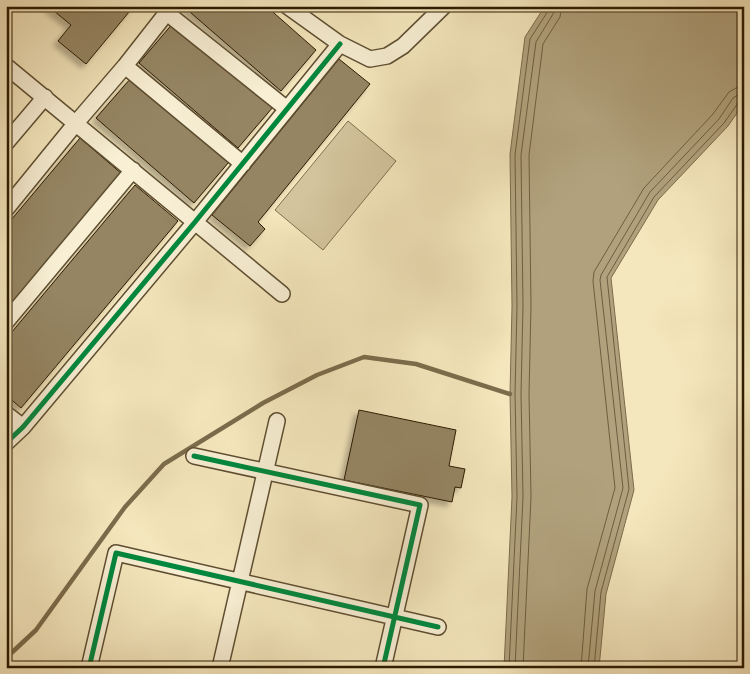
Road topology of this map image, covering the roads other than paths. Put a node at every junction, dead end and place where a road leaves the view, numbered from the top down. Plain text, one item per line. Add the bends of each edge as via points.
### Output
1 (287, 6) edge
2 (444, 6) edge
3 (169, 10) edge
4 (307, 12) edge
5 (340, 44) junction
6 (6, 66) edge
7 (125, 66) junction
8 (44, 97) junction
9 (287, 109) junction
10 (76, 123) junction
11 (6, 143) edge
12 (243, 164) junction
13 (133, 170) junction
14 (6, 209) edge
15 (195, 222) junction
16 (282, 294) dead end
17 (6, 322) edge
18 (6, 414) edge
19 (277, 421) dead end
20 (23, 427) junction
21 (6, 443) edge
22 (194, 456) dead end
23 (266, 471) junction
24 (240, 582) junction
25 (394, 617) junction
26 (438, 627) dead end
27 (89, 668) edge
28 (220, 668) edge
29 (383, 668) edge

1 - 4 street
2 - 5 street via 403,46 387,56 370,59
3 - 7 street
3 - 9 street
4 - 5 street
5 - 9 street
6 - 8 street
7 - 10 street
7 - 12 street
8 - 10 street
8 - 11 street
9 - 12 street
10 - 13 street
10 - 14 street
12 - 15 street
13 - 15 street
13 - 17 street
15 - 16 street
15 - 20 street
18 - 20 street
19 - 23 street
20 - 21 street
22 - 23 street
23 - 24 street
23 - 25 street via 420,505
24 - 25 street
24 - 27 street via 116,553
24 - 28 street
25 - 26 street
25 - 29 street

